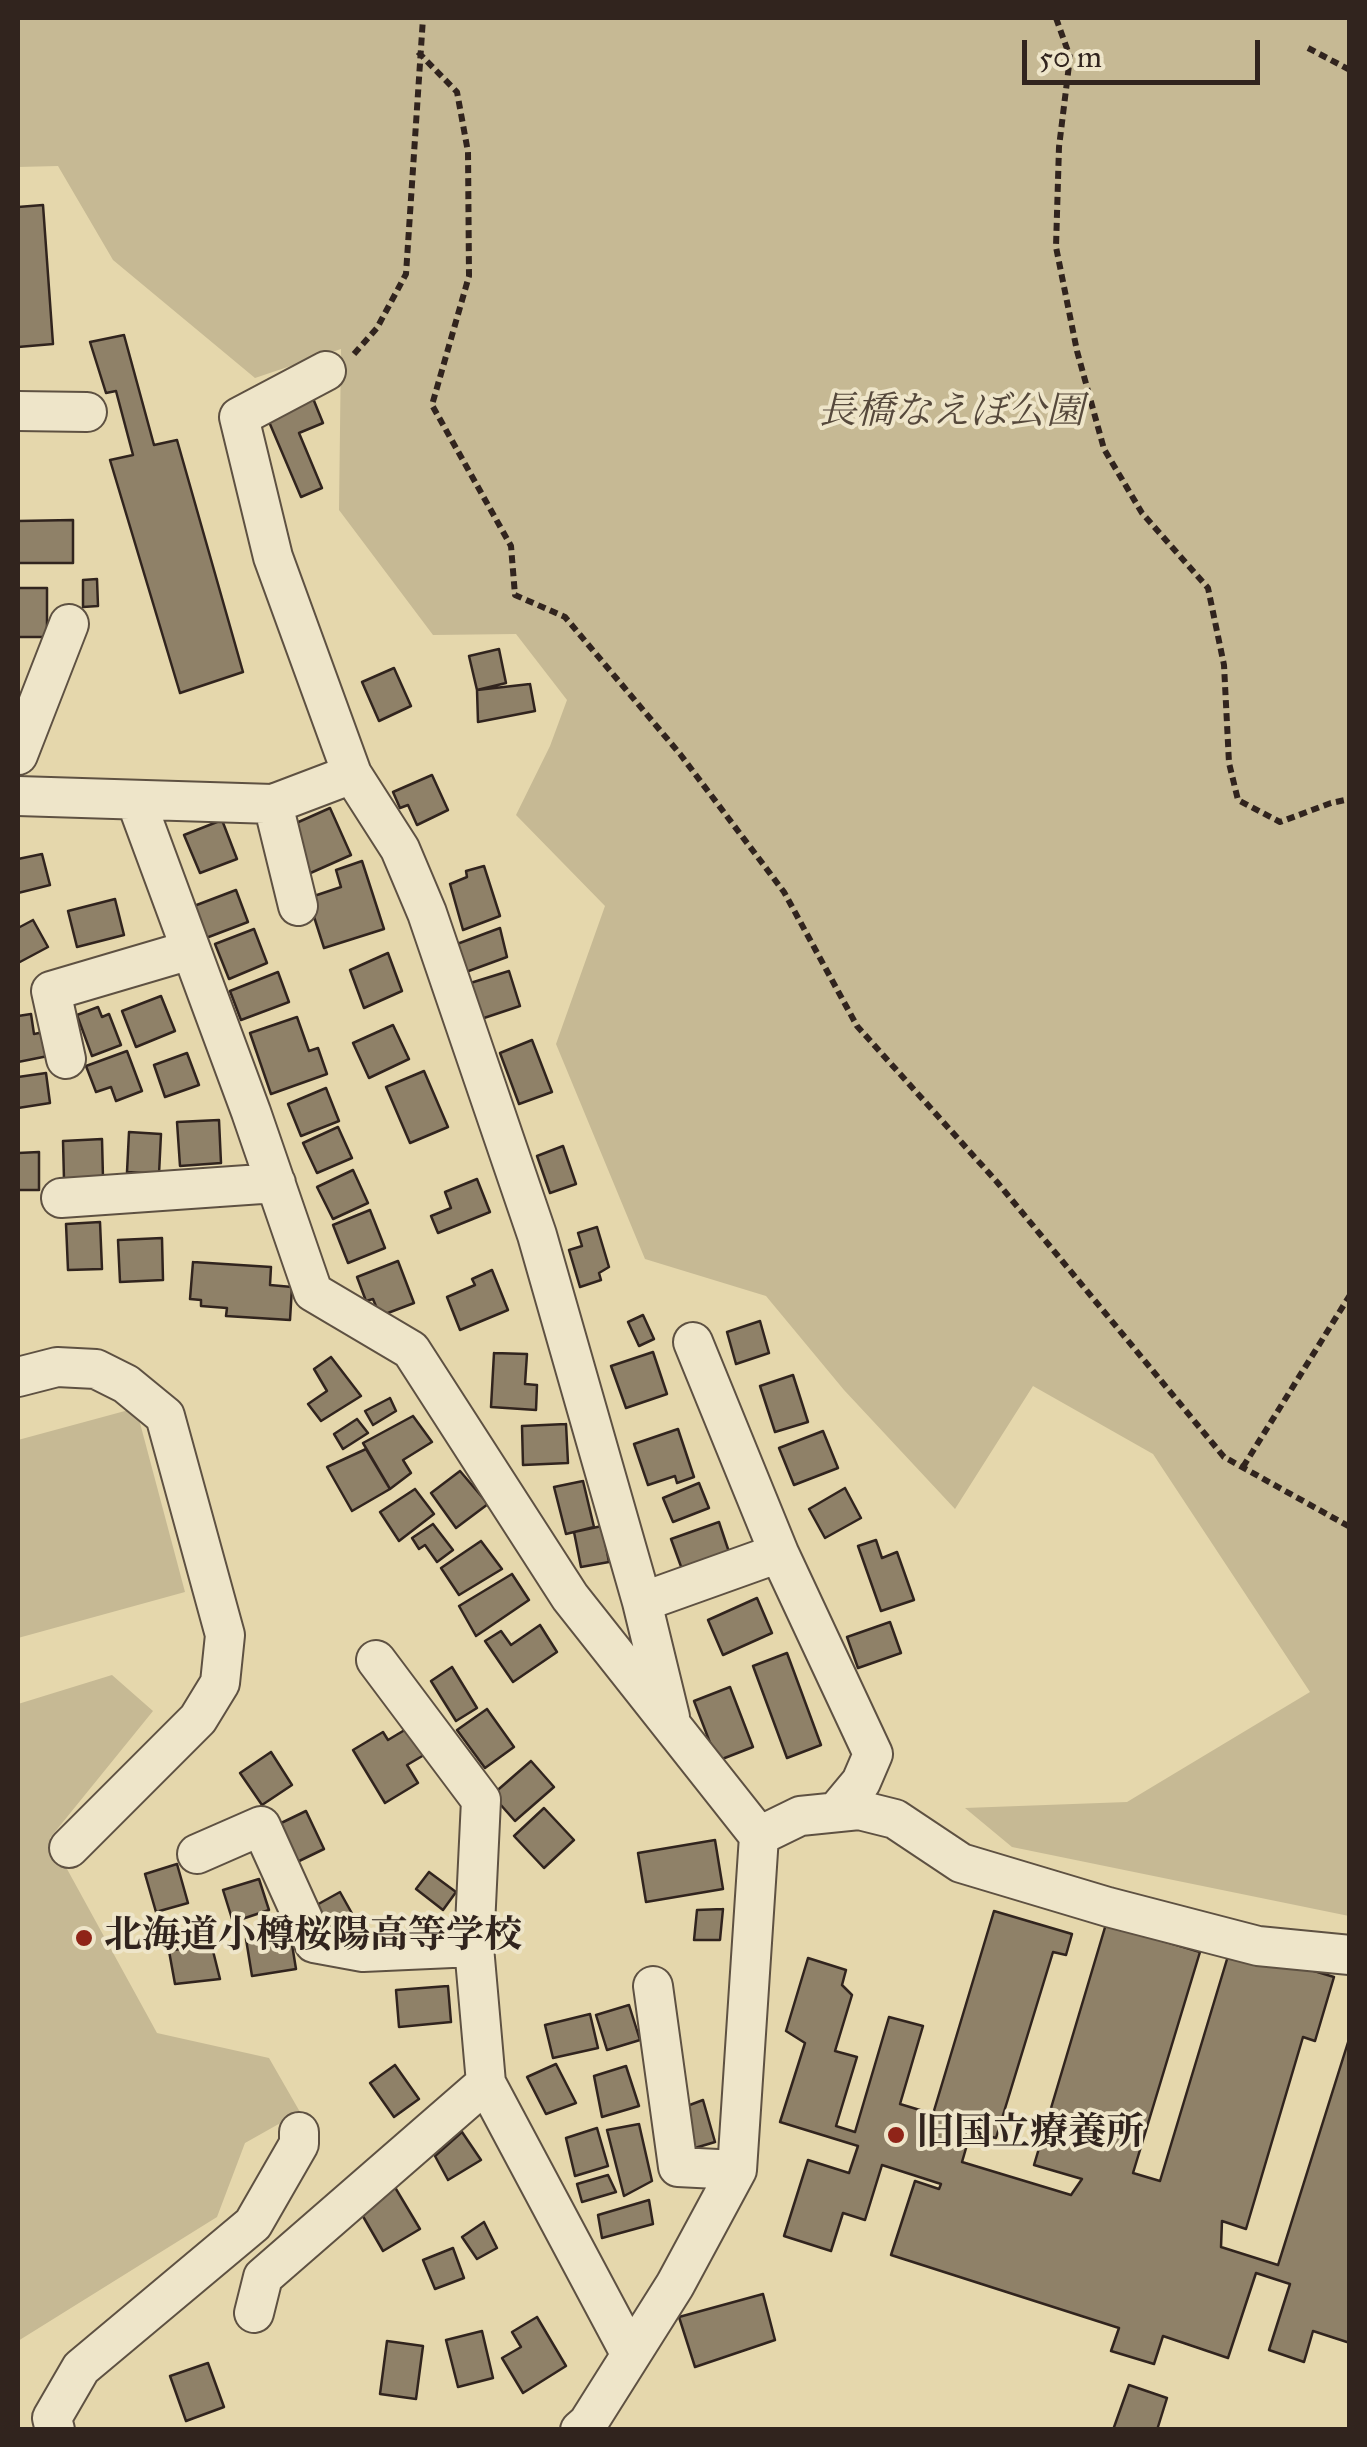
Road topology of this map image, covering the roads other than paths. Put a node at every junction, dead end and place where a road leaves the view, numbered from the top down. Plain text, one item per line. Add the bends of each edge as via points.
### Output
1 (326, 371) road end
2 (18, 411) edge
3 (88, 412) dead end
4 (69, 624) dead end
5 (18, 755) edge
6 (352, 774) junction
7 (18, 796) edge
8 (136, 801) junction
9 (273, 804) junction
10 (298, 906) dead end
11 (190, 950) junction
12 (66, 1059) dead end
13 (276, 1183) junction
14 (61, 1198) dead end
15 (693, 1342) dead end
16 (18, 1377) edge
17 (779, 1553) junction
18 (642, 1602) junction
19 (376, 1660) dead end
20 (672, 1729) junction
21 (836, 1812) junction
22 (759, 1836) junction
23 (69, 1848) dead end
24 (197, 1854) dead end
25 (474, 1947) junction
26 (1350, 1955) edge
27 (652, 1986) dead end
28 (486, 2082) junction
29 (299, 2132) dead end
30 (737, 2170) junction
31 (254, 2313) dead end
32 (632, 2354) junction
33 (54, 2430) edge
34 (580, 2430) edge

1 - 6 street via 239,417 273,557
2 - 3 street
4 - 5 street
6 - 9 street
6 - 18 street via 400,849 439,949 538,1236
7 - 8 street
8 - 9 street
8 - 11 street
9 - 10 street
11 - 12 street via 51,991
11 - 13 street
13 - 14 street
13 - 20 street via 313,1292 411,1350 570,1598
15 - 17 street
16 - 23 street via 57,1367 96,1370 165,1416 225,1635 220,1683 198,1718
17 - 18 street
17 - 21 street via 873,1754
18 - 20 street
19 - 25 street via 481,1800
20 - 22 street
21 - 22 street via 800,1816
21 - 26 street via 895,1819 961,1864 1108,1907 1258,1946
22 - 30 street
24 - 25 street via 262,1826 314,1943 362,1952
25 - 28 street
27 - 30 street via 678,2167
28 - 31 street via 263,2276
28 - 32 street
29 - 33 street via 299,2144 253,2224 81,2368 52,2418
30 - 32 street
32 - 34 street

